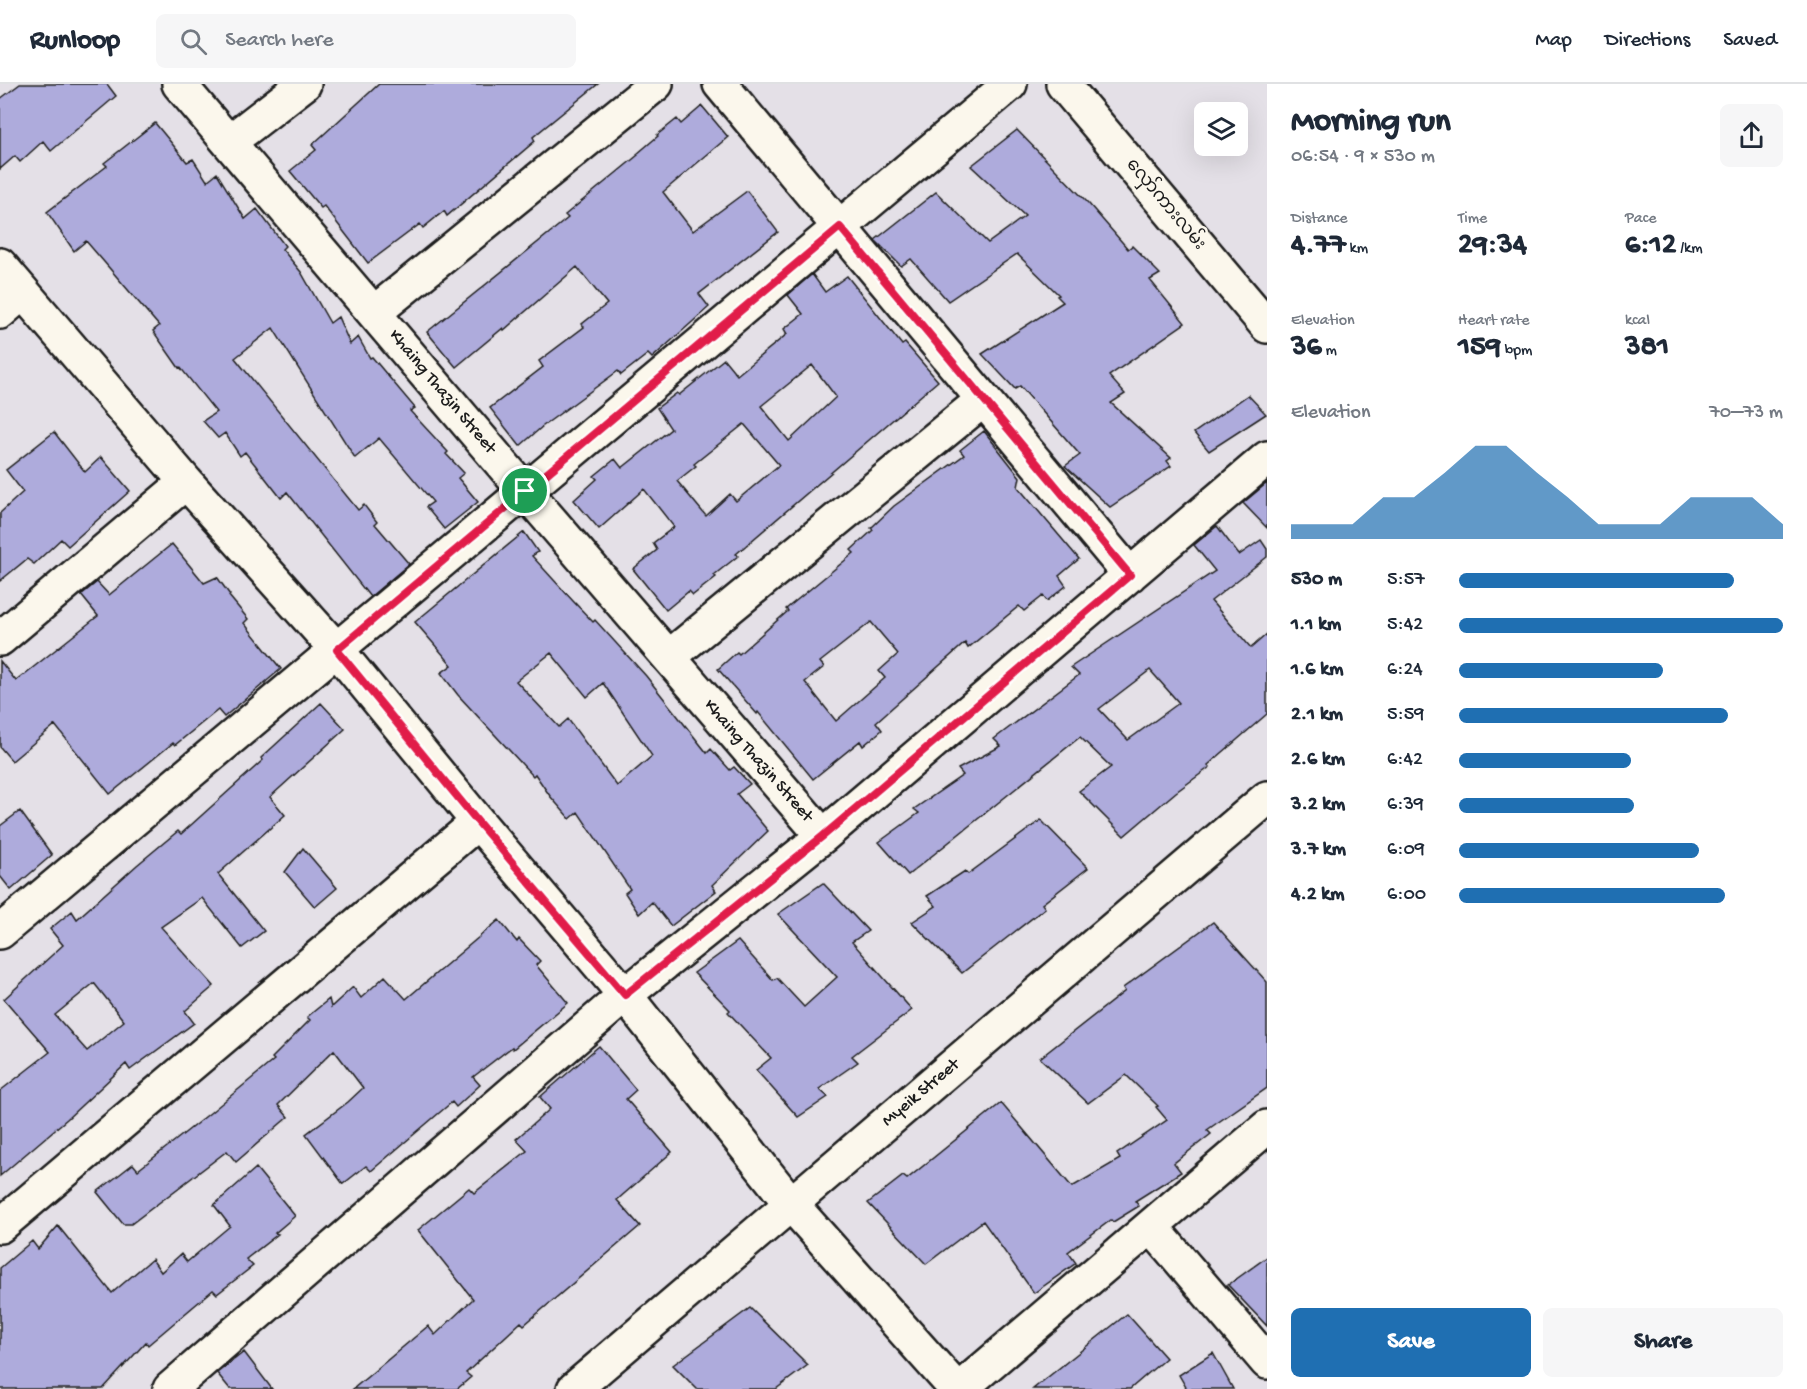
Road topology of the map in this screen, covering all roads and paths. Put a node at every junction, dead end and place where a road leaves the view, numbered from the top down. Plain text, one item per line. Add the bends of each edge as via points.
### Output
1 (179, 84) edge
2 (304, 84) edge
3 (656, 84) edge
4 (720, 84) edge
5 (1010, 84) edge
6 (1063, 84) edge
7 (228, 142) junction
8 (840, 227) junction
9 (0, 265) edge
10 (12, 302) edge
11 (375, 312) junction
12 (1267, 326) edge
13 (983, 400) junction
14 (1267, 458) edge
15 (186, 482) junction
16 (525, 491) junction
17 (1130, 575) junction
18 (0, 639) edge
19 (337, 650) junction
20 (669, 657) junction
21 (1267, 798) edge
22 (478, 822) junction
23 (823, 836) junction
24 (0, 932) edge
25 (625, 995) junction
26 (1267, 1127) edge
27 (791, 1204) junction
28 (0, 1226) edge
29 (1150, 1226) junction
30 (1267, 1362) edge
31 (170, 1389) edge
32 (574, 1389) edge
33 (958, 1389) edge

1 - 7 street, Khaing Thazin Street
2 - 7 street
3 - 11 street
4 - 8 street
5 - 8 street
6 - 12 street, လှော်ကားလမ်း
7 - 11 street, Khaing Thazin Street
8 - 13 street
8 - 16 street
9 - 10 street
10 - 15 street
11 - 16 street, Khaing Thazin Street
13 - 17 street
13 - 20 street
14 - 17 street
15 - 18 street
15 - 19 street
16 - 19 street
16 - 20 street, Khaing Thazin Street
17 - 23 street
19 - 22 street
19 - 24 street
20 - 23 street, Khaing Thazin Street
21 - 27 street, Myeik Street
22 - 25 street
22 - 28 street
23 - 25 street
25 - 27 street
25 - 31 street
26 - 29 street
27 - 32 street, Myeik Street
27 - 33 street
29 - 30 street
29 - 33 street

